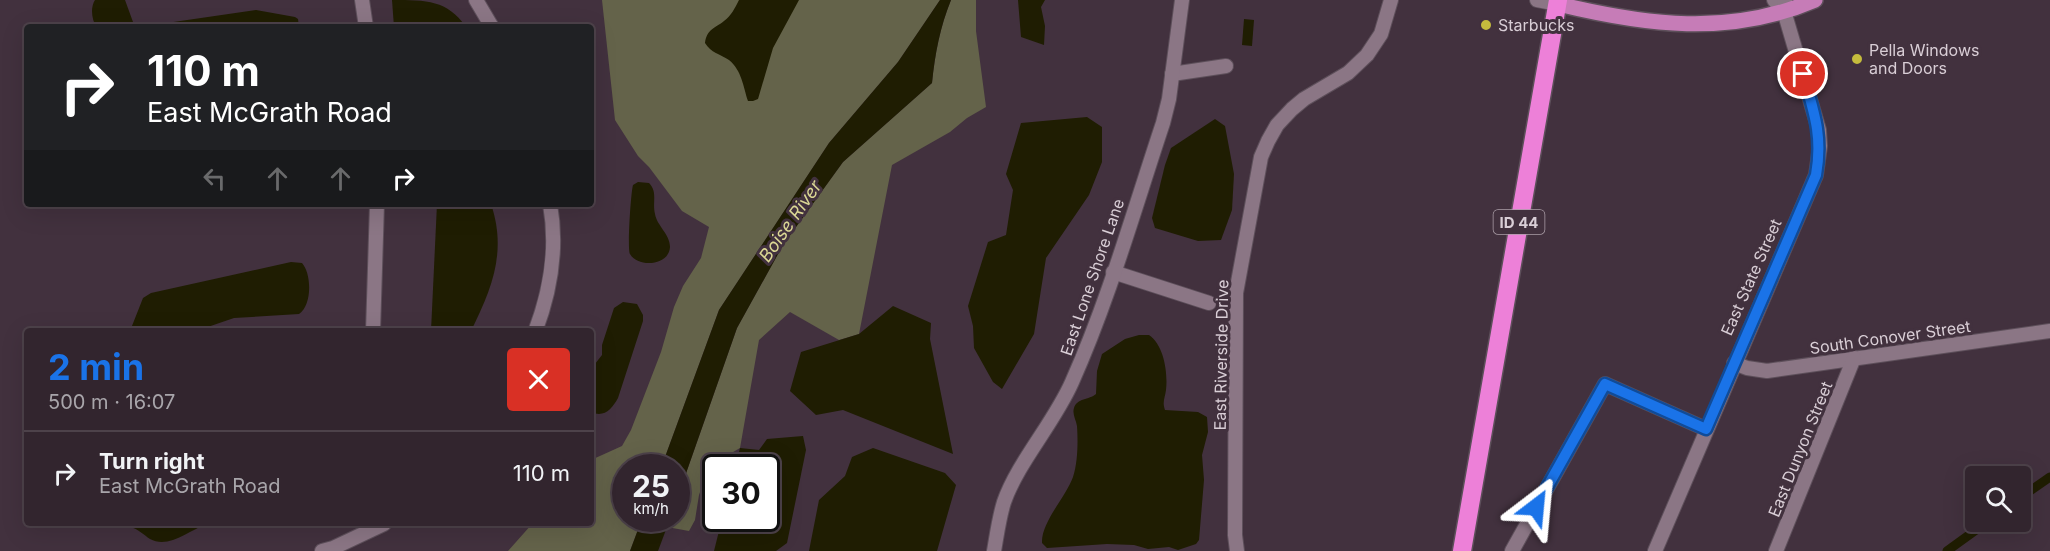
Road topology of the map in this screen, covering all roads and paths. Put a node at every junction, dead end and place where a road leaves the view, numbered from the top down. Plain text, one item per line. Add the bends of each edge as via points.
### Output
1 (362, 0) edge
2 (476, 0) edge
3 (1182, 0) edge
4 (1391, 0) edge
5 (1537, 0) edge
6 (1815, 0) edge
7 (1558, 2) edge
8 (1781, 4) edge
9 (366, 24) edge
10 (490, 24) edge
11 (1226, 66) dead end
12 (1172, 74) junction
13 (377, 207) edge
14 (550, 207) edge
15 (1113, 272) junction
16 (1209, 303) dead end
17 (373, 328) edge
18 (537, 328) edge
19 (2050, 331) edge
20 (1854, 358) junction
21 (1734, 363) junction
22 (1706, 429) junction
23 (380, 526) edge
24 (322, 551) edge
25 (994, 551) edge
26 (1237, 551) edge
27 (1462, 551) edge
28 (1512, 551) edge
29 (1655, 551) edge
30 (1776, 551) edge

1 - 9 street
2 - 10 street
3 - 12 street, East Lone Shore Lane
4 - 26 street, East Riverside Drive via 1381,34 1367,55 1348,74 1292,109 1272,133 1261,157 1236,292
5 - 7 street
6 - 8 main road
7 - 8 main road via 1640,21 1689,25 1739,21
7 - 27 highway, ID 44
8 - 21 street, East State Street via 1818,130 1819,160 1803,209
11 - 12 street
12 - 15 street, East Lone Shore Lane via 1163,123
13 - 17 street
14 - 18 street via 552,275
15 - 16 street
15 - 25 street, East Lone Shore Lane via 1071,384 1005,500
19 - 20 street, South Conover Street
20 - 21 street, South Conover Street via 1767,370
20 - 30 street, East Dunyon Street
21 - 22 street, East State Street
22 - 28 street via 1605,384
22 - 29 street, East State Street
23 - 24 street

